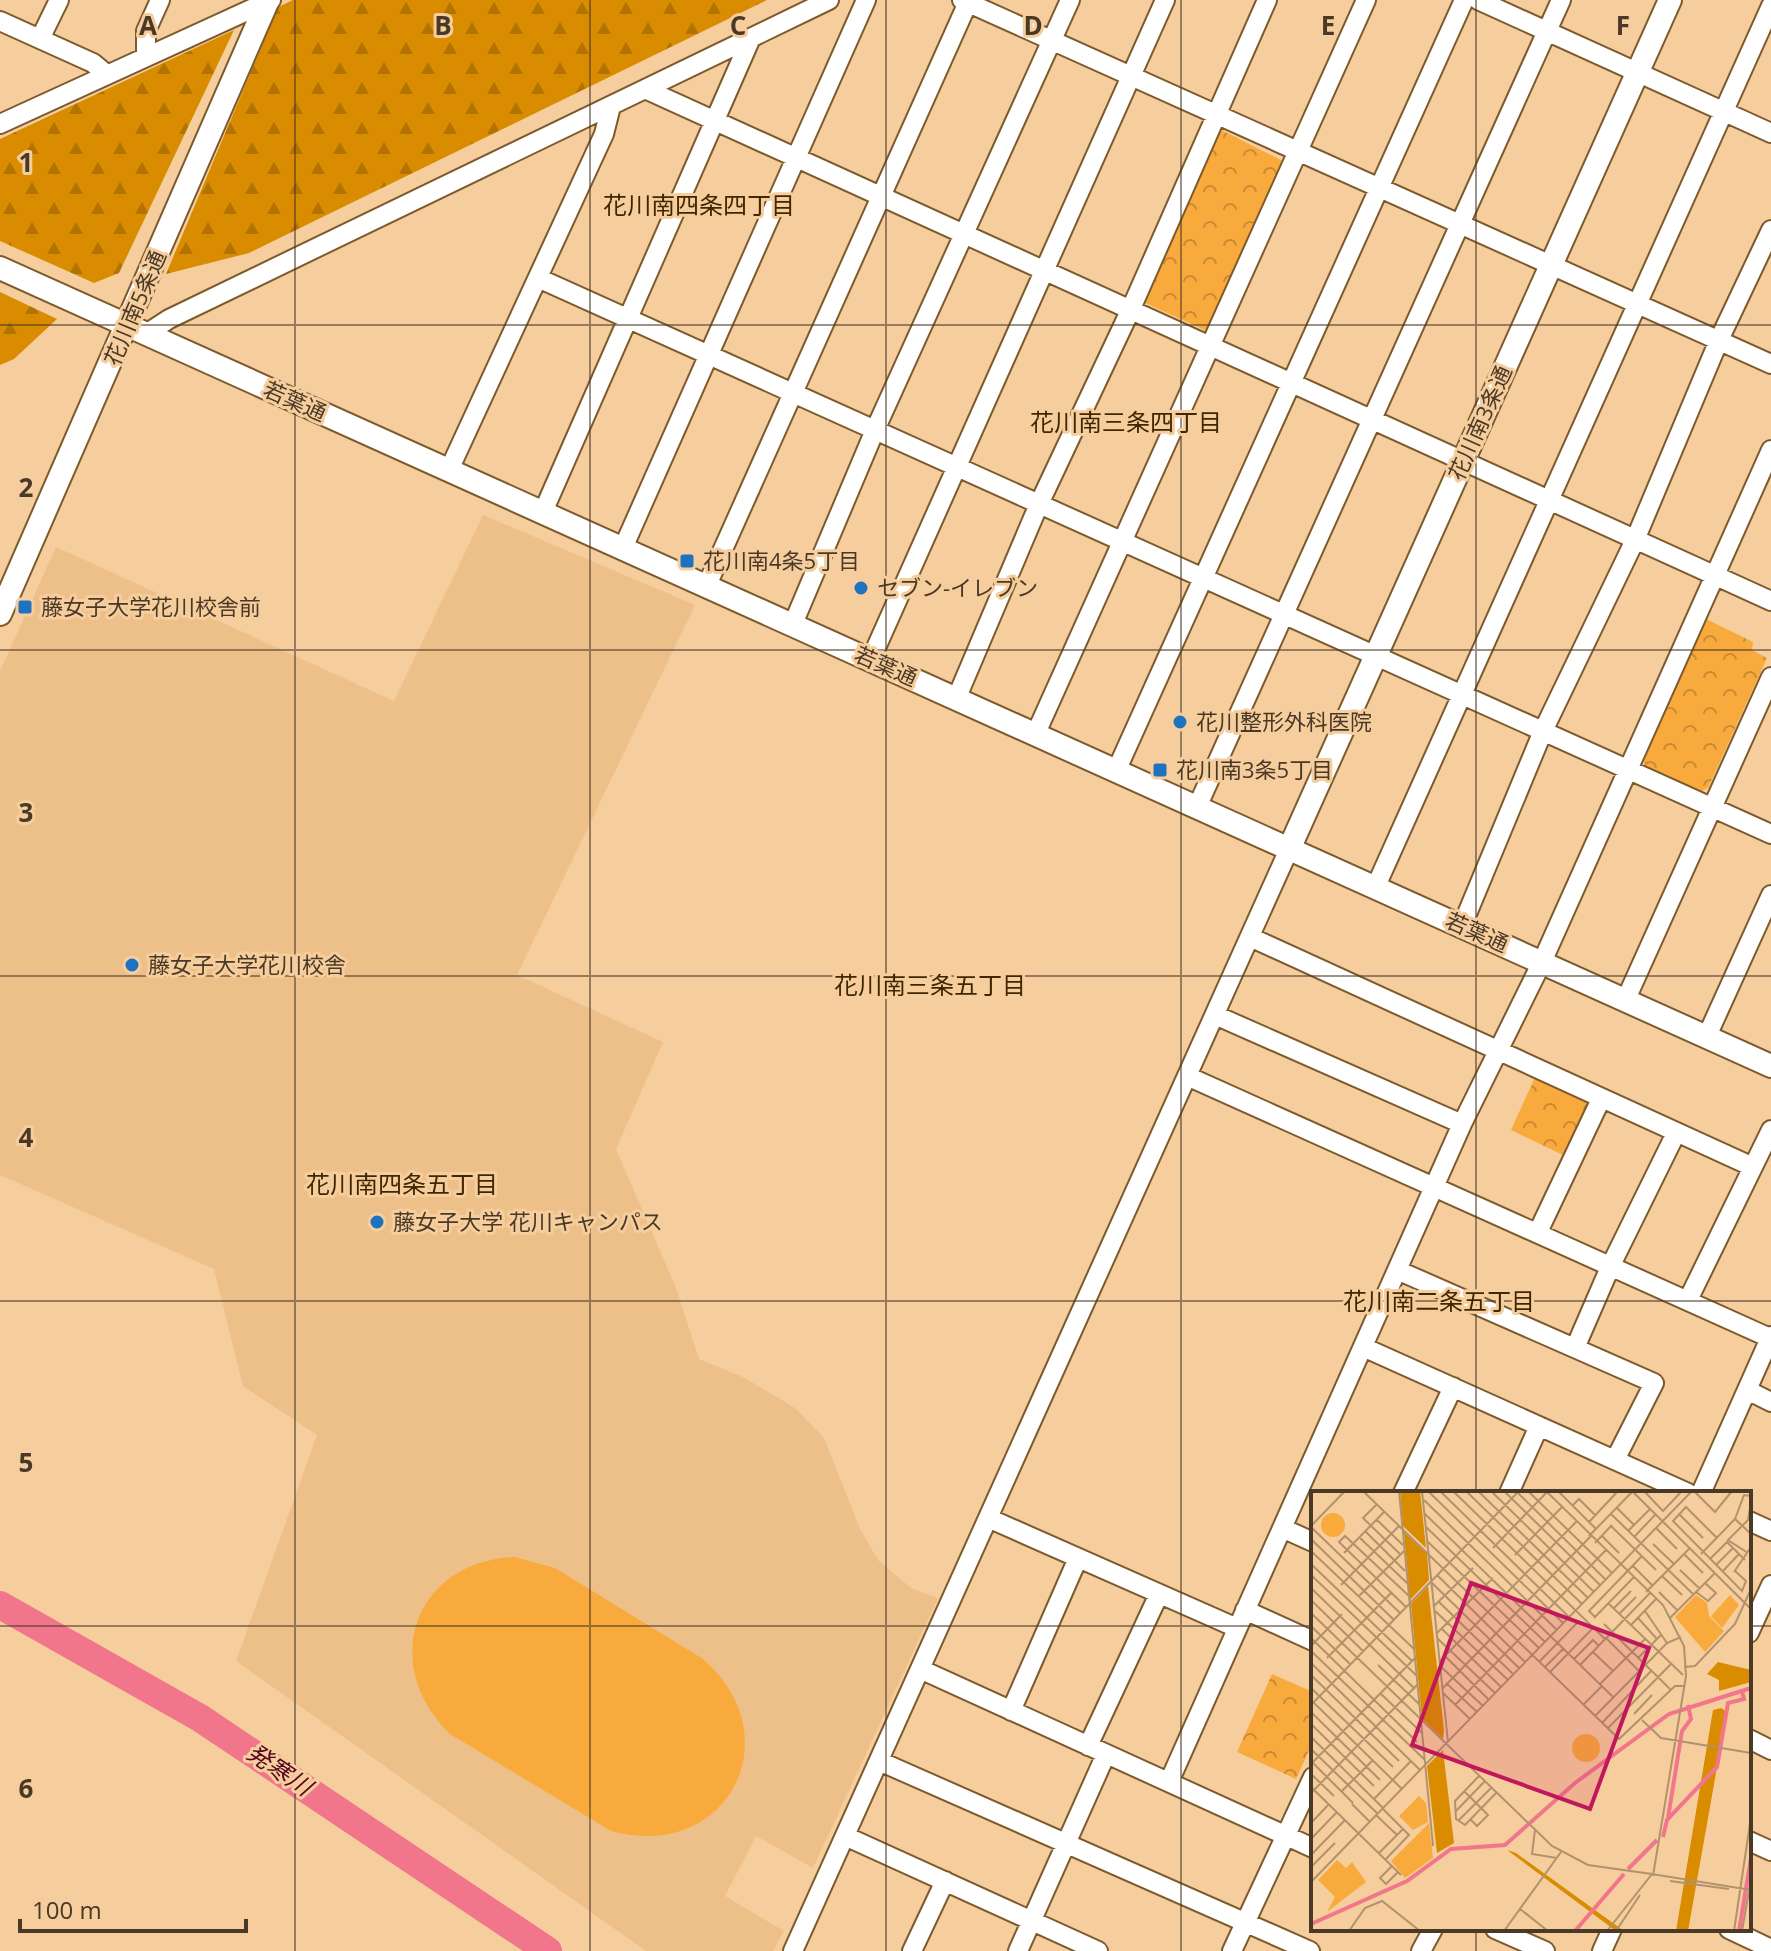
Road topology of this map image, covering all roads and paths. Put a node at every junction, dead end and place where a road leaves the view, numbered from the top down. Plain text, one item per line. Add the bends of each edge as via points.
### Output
1 (59, 0) edge
2 (160, 0) edge
3 (829, 0) edge
4 (866, 0) edge
5 (1070, 0) edge
6 (1165, 0) edge
7 (1267, 0) edge
8 (1366, 0) edge
9 (1464, 0) edge
10 (1478, 0) edge
11 (1561, 0) edge
12 (1670, 0) edge
13 (269, 1) edge
14 (966, 1) edge
15 (1771, 6) edge
16 (0, 21) edge
17 (1547, 31) junction
18 (751, 38) junction
19 (40, 39) junction
20 (1052, 40) junction
21 (146, 55) junction
22 (105, 73) junction
23 (1638, 73) junction
24 (1130, 76) junction
25 (645, 89) junction
26 (611, 106) junction
27 (1723, 112) junction
28 (1215, 114) junction
29 (714, 121) junction
30 (0, 124) edge
31 (1771, 133) edge
32 (1298, 151) junction
33 (797, 159) junction
34 (1380, 187) junction
35 (881, 197) junction
36 (1458, 222) junction
37 (1771, 230) edge
38 (965, 235) junction
39 (1552, 265) junction
40 (0, 268) edge
41 (1045, 272) junction
42 (538, 278) junction
43 (1638, 304) junction
44 (1130, 311) junction
45 (626, 318) junction
46 (137, 330) junction
47 (1719, 340) junction
48 (1211, 347) junction
49 (708, 355) junction
50 (1771, 364) edge
51 (1293, 385) junction
52 (795, 394) junction
53 (1373, 421) junction
54 (875, 430) junction
55 (1771, 450) edge
56 (1463, 462) junction
57 (956, 466) junction
58 (449, 470) junction
59 (1550, 501) junction
60 (1039, 504) junction
61 (543, 512) junction
62 (1635, 540) junction
63 (1123, 541) junction
64 (623, 548) junction
65 (1716, 576) junction
66 (1203, 578) junction
67 (707, 585) junction
68 (1771, 601) edge
69 (0, 614) edge
70 (1286, 615) junction
71 (793, 624) junction
72 (1376, 656) junction
73 (871, 659) junction
74 (1771, 677) edge
75 (1463, 695) junction
76 (957, 697) junction
77 (1543, 731) junction
78 (1036, 733) junction
79 (1117, 769) junction
80 (1628, 769) junction
81 (1198, 805) junction
82 (1712, 807) junction
83 (1771, 834) edge
84 (1290, 847) junction
85 (1376, 886) junction
86 (1771, 895) edge
87 (1462, 926) junction
88 (1250, 937) junction
89 (1542, 962) junction
90 (1626, 999) junction
91 (1215, 1015) junction
92 (1707, 1036) junction
93 (1496, 1051) junction
94 (1771, 1066) edge
95 (1187, 1076) junction
96 (1601, 1099) junction
97 (1462, 1124) junction
98 (1771, 1130) edge
99 (1676, 1133) junction
100 (1753, 1167) junction
101 (1435, 1185) junction
102 (1538, 1232) junction
103 (1611, 1265) junction
104 (1397, 1270) junction
105 (1688, 1300) junction
106 (1771, 1337) edge
107 (1363, 1347) junction
108 (1575, 1348) junction
109 (1453, 1387) junction
110 (1747, 1390) junction
111 (1771, 1402) edge
112 (1539, 1426) junction
113 (1615, 1460) junction
114 (1404, 1491) edge
115 (1510, 1491) edge
116 (1684, 1491) edge
117 (1702, 1491) edge
118 (988, 1518) junction
119 (1751, 1522) edge
120 (1282, 1528) junction
121 (1771, 1531) edge
122 (1311, 1541) edge
123 (1078, 1558) junction
124 (1771, 1585) edge
125 (1159, 1594) junction
126 (1245, 1610) junction
127 (1237, 1628) junction
128 (1751, 1629) edge
129 (1311, 1640) edge
130 (920, 1669) junction
131 (1011, 1711) junction
132 (1751, 1740) edge
133 (1088, 1746) junction
134 (1771, 1750) edge
135 (1106, 1754) junction
136 (879, 1761) junction
137 (1311, 1781) edge
138 (1169, 1782) junction
139 (845, 1836) junction
140 (1286, 1836) junction
141 (1751, 1842) edge
142 (1067, 1844) junction
143 (1311, 1847) edge
144 (1771, 1851) edge
145 (945, 1881) junction
146 (1032, 1921) junction
147 (1245, 1922) junction
148 (1432, 1931) edge
149 (1507, 1931) edge
150 (1611, 1931) edge
151 (1733, 1931) edge
152 (1771, 1949) edge
153 (793, 1951) edge
154 (912, 1951) edge
155 (1018, 1951) edge
156 (1098, 1951) edge
157 (1232, 1951) edge
158 (1310, 1951) edge
159 (1421, 1951) edge
160 (1545, 1951) edge
161 (1602, 1951) edge

1 - 19 street
2 - 21 street via 146,31
3 - 18 street
4 - 33 street
5 - 20 street
6 - 24 street
7 - 28 street
8 - 32 street
9 - 34 street
10 - 17 street
11 - 17 street
12 - 23 street, 花川南3条通
13 - 21 street
13 - 46 street, 花川南5条通
14 - 20 street
14 - 35 street
15 - 27 street
16 - 19 street
17 - 23 street
17 - 36 street
18 - 25 street
18 - 29 street
19 - 22 street
20 - 24 street
20 - 38 street
21 - 22 street
22 - 30 street
23 - 27 street
23 - 39 street, 花川南3条通
24 - 28 street
24 - 41 street
25 - 26 street
25 - 29 street
26 - 42 street via 604,134
26 - 46 street
27 - 31 street
27 - 43 street
28 - 32 street
28 - 44 street
29 - 33 street
29 - 45 street
32 - 34 street
32 - 48 street
33 - 35 street
33 - 49 street
34 - 36 street
34 - 51 street
35 - 38 street
35 - 52 street
36 - 39 street
36 - 53 street
37 - 47 street
38 - 41 street
38 - 54 street
39 - 43 street
39 - 56 street, 花川南3条通
40 - 46 street, 若葉通
41 - 44 street
41 - 57 street
42 - 45 street
42 - 58 street
43 - 47 street
43 - 59 street
44 - 48 street
44 - 60 street
45 - 49 street
45 - 61 street
46 - 58 street, 若葉通
46 - 69 street, 花川南5条通
47 - 50 street
47 - 62 street
48 - 51 street
48 - 63 street
49 - 52 street
49 - 64 street
51 - 53 street
51 - 66 street
52 - 54 street
52 - 67 street
53 - 56 street
53 - 70 street
54 - 57 street
54 - 71 street
55 - 65 street
56 - 59 street
56 - 72 street, 花川南3条通
57 - 60 street
57 - 73 street
58 - 61 street, 若葉通
59 - 62 street
59 - 75 street
60 - 63 street
60 - 76 street
61 - 64 street, 若葉通
62 - 65 street
62 - 77 street
63 - 66 street
63 - 78 street
64 - 67 street, 若葉通
65 - 68 street
65 - 80 street
66 - 70 street
66 - 79 street
67 - 71 street, 若葉通
70 - 72 street
70 - 81 street
71 - 73 street, 若葉通
72 - 75 street
72 - 84 street, 花川南3条通
73 - 76 street, 若葉通
74 - 82 street
75 - 77 street
75 - 85 street
76 - 78 street, 若葉通
77 - 80 street
77 - 87 street
78 - 79 street, 若葉通
79 - 81 street, 若葉通
80 - 82 street
80 - 89 street
81 - 84 street, 若葉通
82 - 83 street
82 - 90 street
84 - 85 street, 若葉通
84 - 88 street
85 - 87 street, 若葉通
86 - 92 street
87 - 89 street, 若葉通
88 - 91 street
88 - 93 street
89 - 90 street, 若葉通
89 - 93 street
90 - 92 street, 若葉通
91 - 95 street
91 - 97 street
92 - 94 street, 若葉通
93 - 96 street
93 - 97 street
95 - 101 street
95 - 118 street
96 - 99 street
96 - 102 street
97 - 101 street
98 - 100 street
99 - 100 street
99 - 103 street
100 - 105 street
101 - 102 street
101 - 104 street
102 - 103 street
103 - 105 street
103 - 108 street
104 - 107 street
104 - 108 street
105 - 106 street
106 - 110 street
107 - 109 street
107 - 120 street
108 - 113 street via 1654,1383
109 - 112 street
109 - 114 street
110 - 111 street
110 - 117 street
112 - 113 street
112 - 115 street
113 - 116 street
118 - 123 street
118 - 130 street
119 - 121 street
120 - 122 street
120 - 126 street
123 - 125 street
123 - 131 street
124 - 128 street
125 - 127 street
125 - 133 street
126 - 127 street
126 - 129 street
127 - 138 street
130 - 131 street
130 - 136 street
131 - 133 street
132 - 134 street
133 - 135 street
135 - 138 street
135 - 142 street
136 - 139 street
136 - 142 street
137 - 140 street
138 - 140 street
139 - 145 street
139 - 153 street
140 - 143 street
140 - 147 street
141 - 144 street
142 - 146 street
142 - 147 street
145 - 146 street
145 - 154 street
146 - 155 street
146 - 156 street
147 - 157 street
147 - 158 street
148 - 159 street
149 - 160 street
150 - 161 street
151 - 152 street

